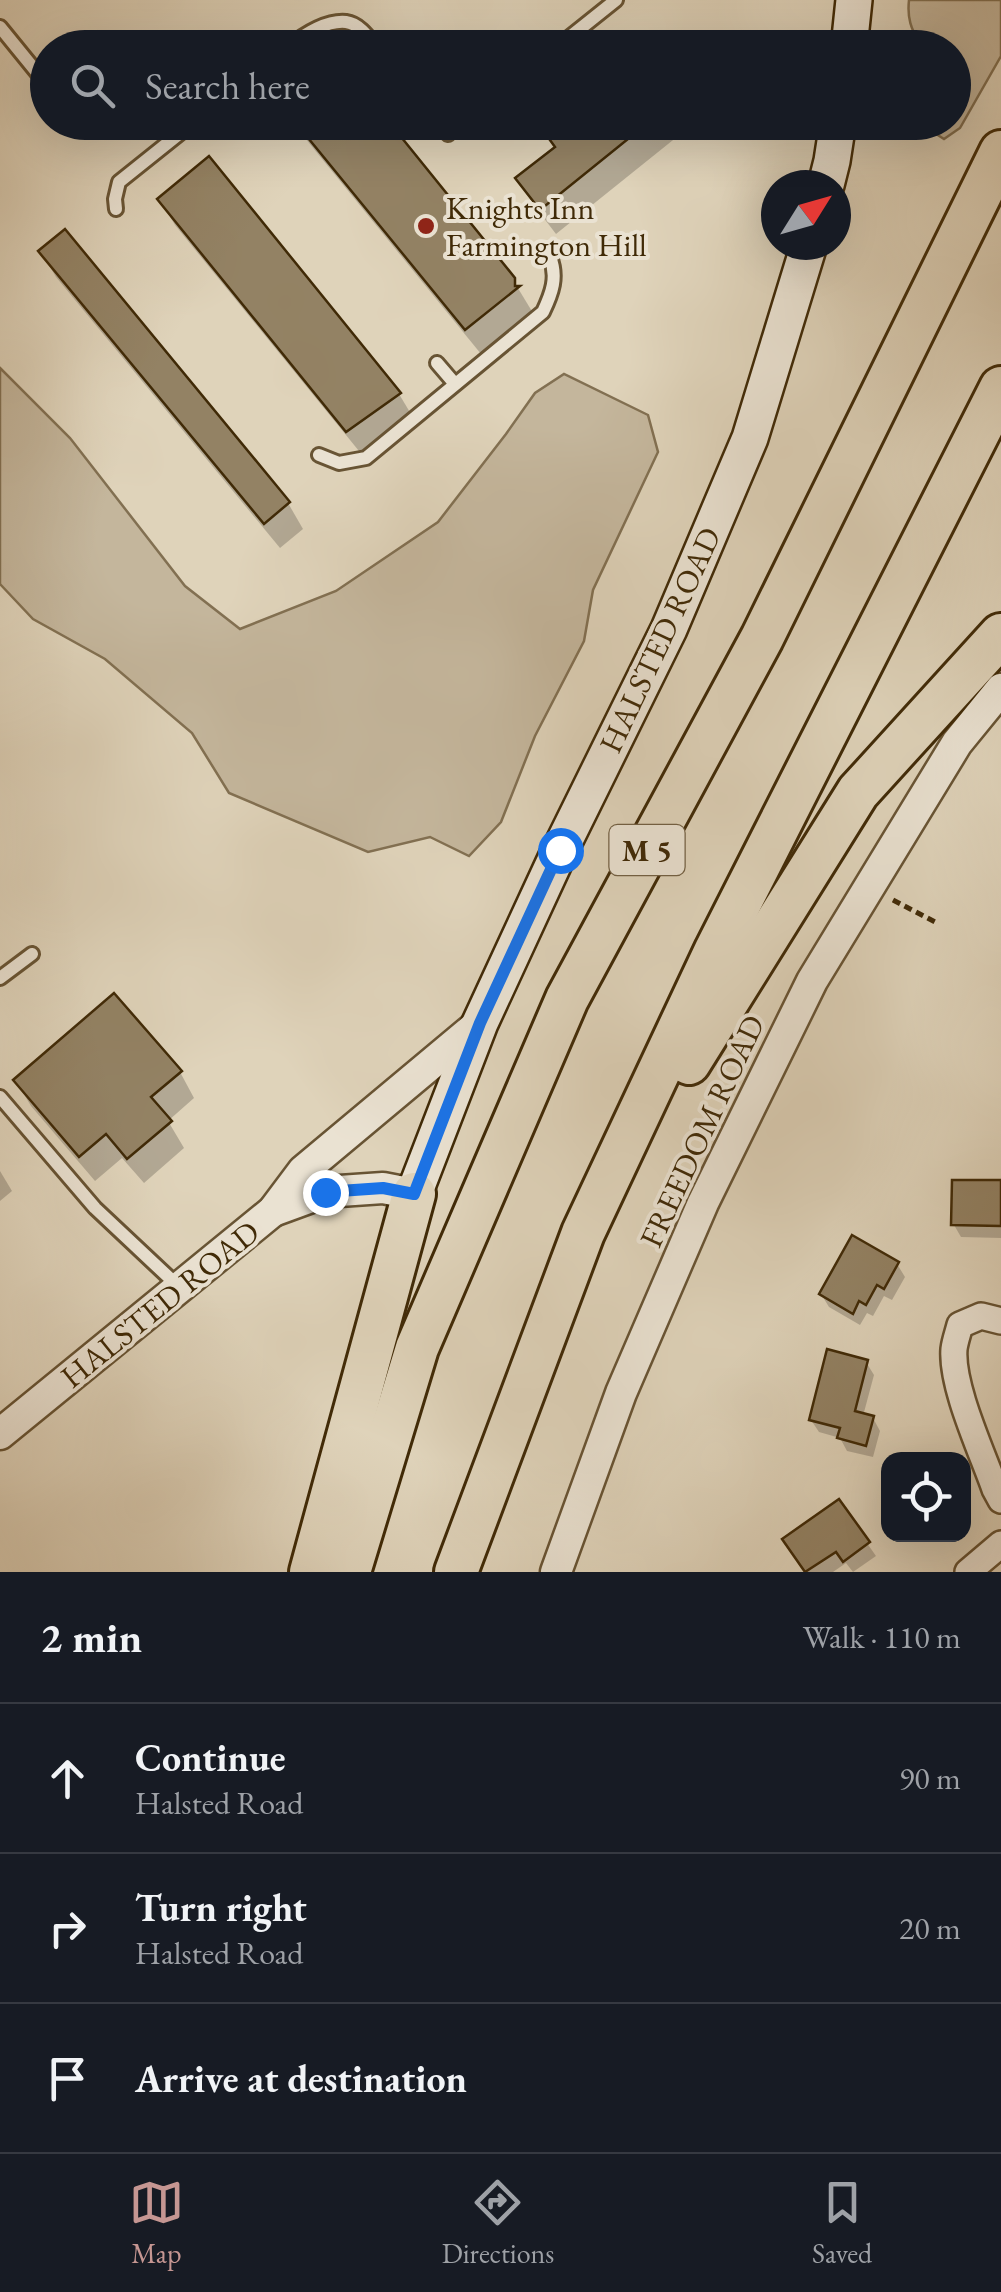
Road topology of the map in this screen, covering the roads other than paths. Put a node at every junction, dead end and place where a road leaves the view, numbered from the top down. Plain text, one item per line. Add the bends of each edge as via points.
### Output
1 (616, 0) edge
2 (854, 0) edge
3 (0, 27) edge
4 (316, 30) edge
5 (362, 30) edge
6 (578, 30) edge
7 (851, 30) edge
8 (30, 64) edge
9 (172, 140) edge
10 (835, 140) edge
11 (1001, 152) edge
12 (830, 170) edge
13 (116, 209) dead end
14 (550, 257) dead end
15 (806, 260) edge
16 (438, 364) dead end
17 (455, 384) junction
18 (1001, 388) edge
19 (319, 455) dead end
20 (1001, 635) edge
21 (1001, 689) edge
22 (32, 954) dead end
23 (0, 978) edge
24 (480, 1023) junction
25 (0, 1097) edge
26 (414, 1194) junction
27 (273, 1210) junction
28 (584, 1234) junction
29 (180, 1288) junction
30 (1001, 1321) edge
31 (0, 1434) edge
32 (1001, 1500) edge
33 (1001, 1544) edge
34 (311, 1572) edge
35 (349, 1572) edge
36 (456, 1572) edge
37 (556, 1572) edge
38 (968, 1572) edge

1 - 6 lane
2 - 7 main road
3 - 8 lane
4 - 5 lane via 348,22
9 - 13 lane via 119,182
10 - 12 main road
11 - 35 highway, M 5 via 762,638 567,999 416,1348
14 - 17 lane via 553,290 543,312
15 - 24 main road, HALSTED ROAD via 743,456 669,629
16 - 17 lane
17 - 19 lane via 366,458 340,463
18 - 28 highway via 716,950
20 - 28 highway via 858,792
21 - 37 street, FREEDOM ROAD via 957,742 812,981 703,1203 621,1393
22 - 23 lane
24 - 26 main road, HALSTED ROAD
24 - 27 street, HALSTED ROAD via 303,1172
25 - 29 lane via 95,1208
26 - 27 street, HALSTED ROAD via 383,1188 325,1192
26 - 34 highway
27 - 29 street, HALSTED ROAD
28 - 36 highway
29 - 31 street, HALSTED ROAD
30 - 32 street via 981,1316 960,1326 954,1350 962,1394
33 - 38 street

